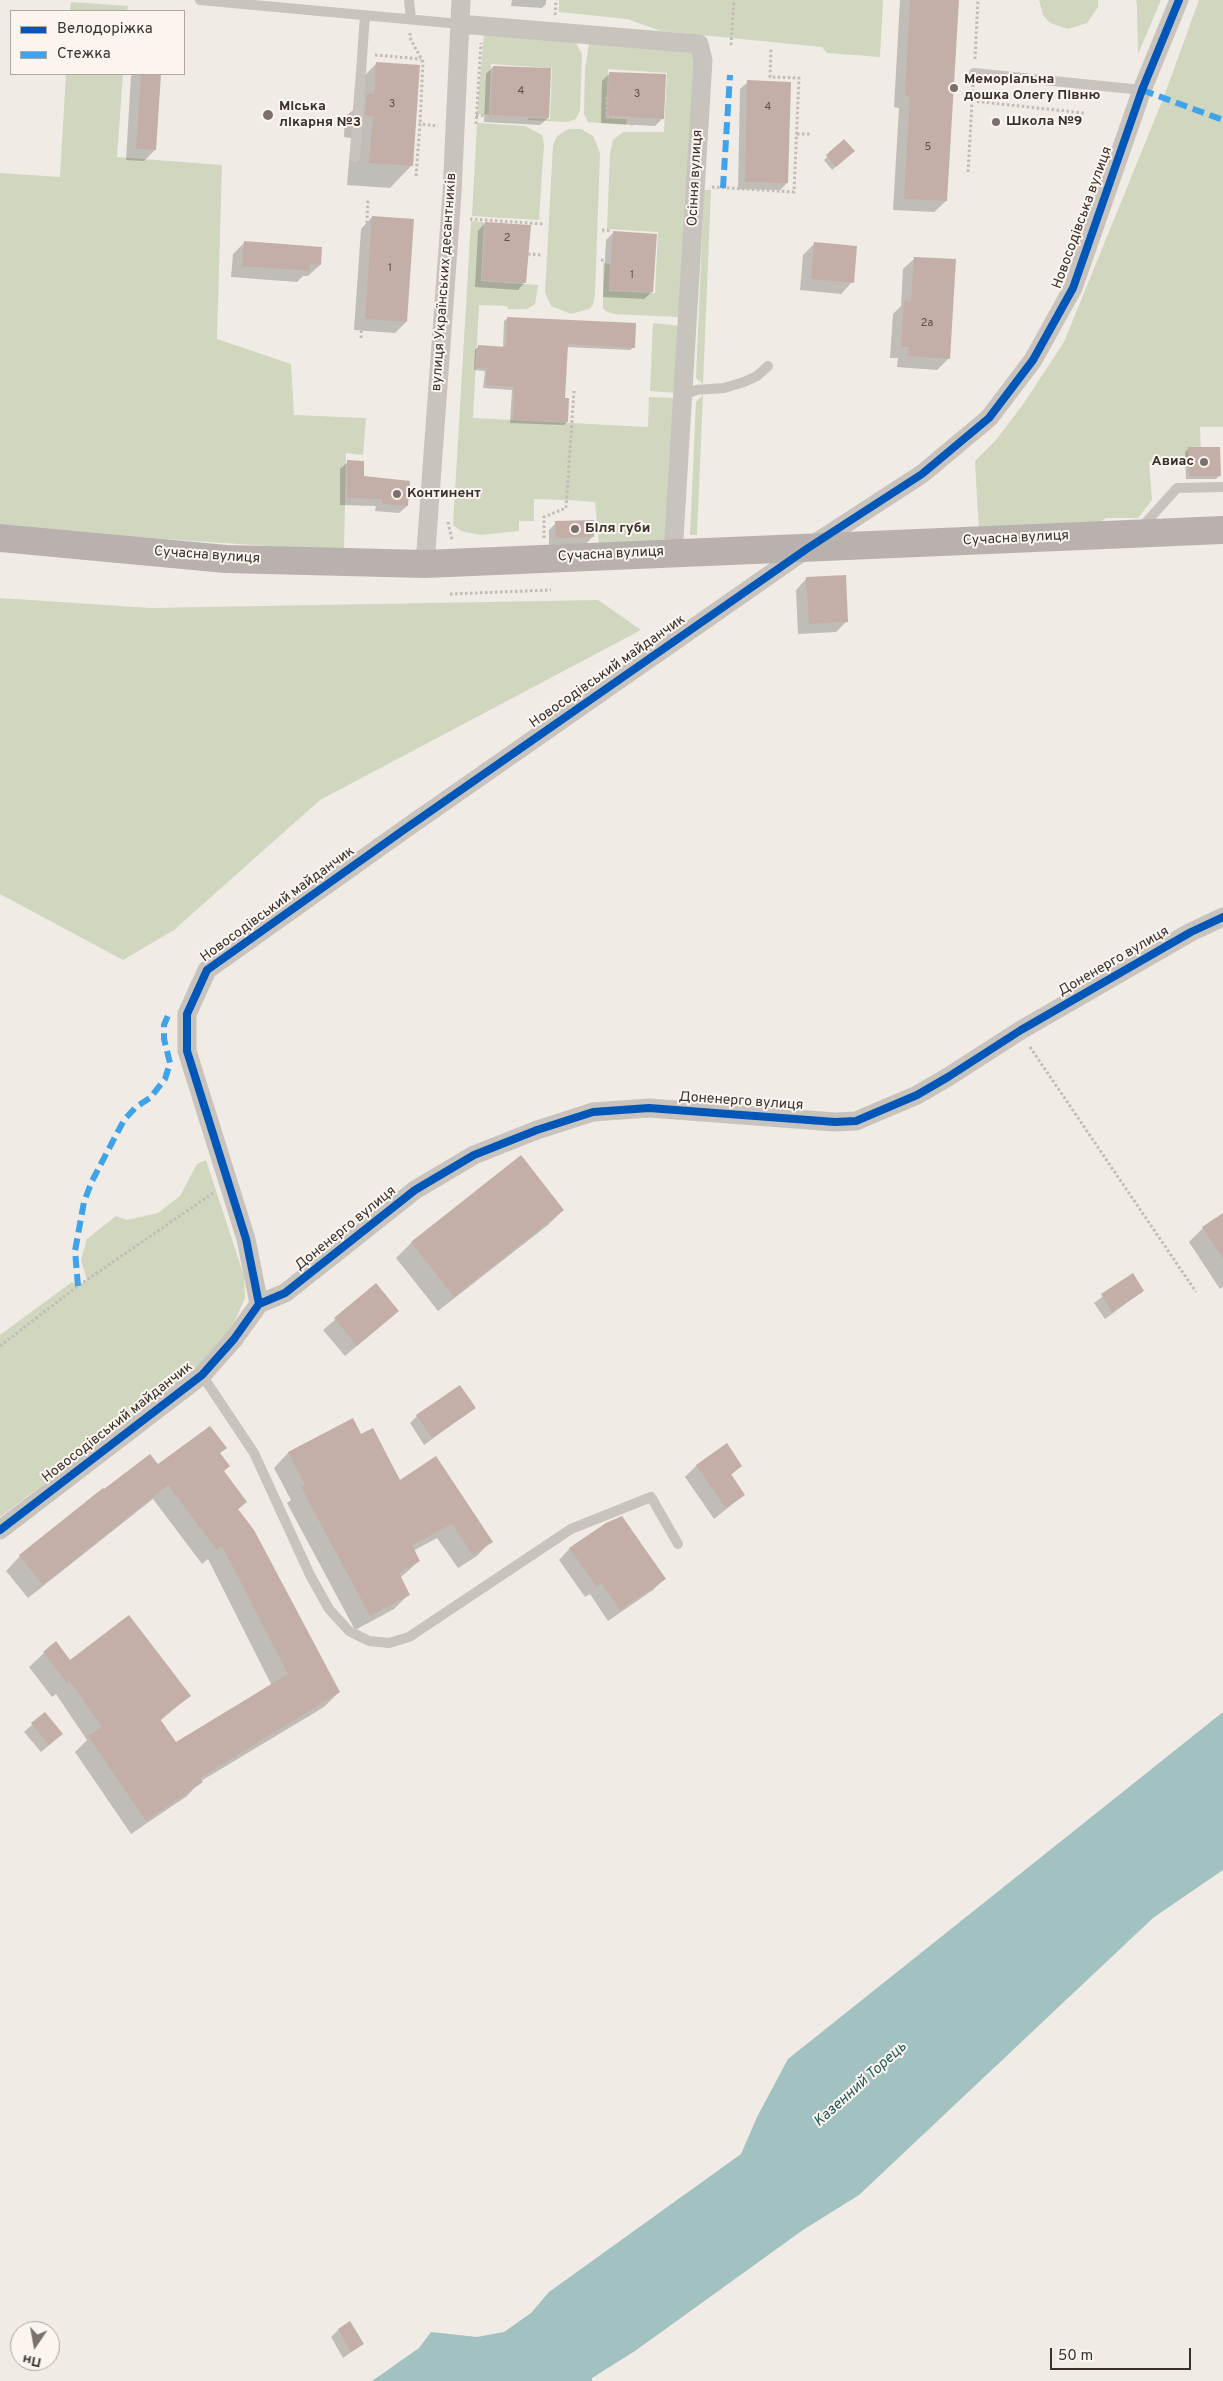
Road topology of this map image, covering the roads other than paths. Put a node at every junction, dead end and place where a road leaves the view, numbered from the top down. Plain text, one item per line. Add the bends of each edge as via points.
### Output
1 (200, 0) edge
2 (409, 0) edge
3 (461, 0) edge
4 (1179, 0) edge
5 (365, 15) junction
6 (411, 19) junction
7 (460, 24) junction
8 (974, 73) road end
9 (1142, 90) junction
10 (355, 157) dead end
11 (768, 366) dead end
12 (683, 396) junction
13 (1223, 487) edge
14 (1223, 530) edge
15 (1136, 533) junction
16 (0, 538) edge
17 (808, 548) junction
18 (675, 552) junction
19 (425, 564) junction
20 (1223, 917) edge
21 (258, 1304) junction
22 (202, 1375) junction
23 (0, 1530) edge
24 (678, 1544) dead end

1 - 5 lane
2 - 6 lane
3 - 7 street, вулиця Українських десантників
4 - 9 street, Новосодівська вулиця
5 - 6 lane
5 - 10 lane
6 - 7 lane
7 - 12 street, Осіння вулиця via 699,44 703,60
7 - 19 street, вулиця Українських десантників via 452,194
8 - 9 lane
9 - 17 street, Новосодівська вулиця via 1073,288 1033,360 989,418 922,474
11 - 12 lane via 744,382 710,391 696,390
12 - 18 street, Осіння вулиця
13 - 15 lane via 1178,488
14 - 15 main road, Сучасна вулиця
15 - 17 main road, Сучасна вулиця
16 - 19 main road, Сучасна вулиця via 226,559
17 - 18 main road, Сучасна вулиця
17 - 21 street, Новосодівський майданчик via 207,970 186,1014 187,1051 246,1239
18 - 19 main road, Сучасна вулиця
20 - 21 street, Доненерго вулиця via 1021,1030 917,1095 856,1120 835,1122 649,1108 593,1112 474,1155 415,1190 285,1293
21 - 22 street, Новосодівський майданчик via 234,1339
22 - 23 street, Новосодівський майданчик
22 - 24 lane via 254,1453 329,1610 349,1631 369,1641 389,1643 409,1637 570,1528 650,1497

